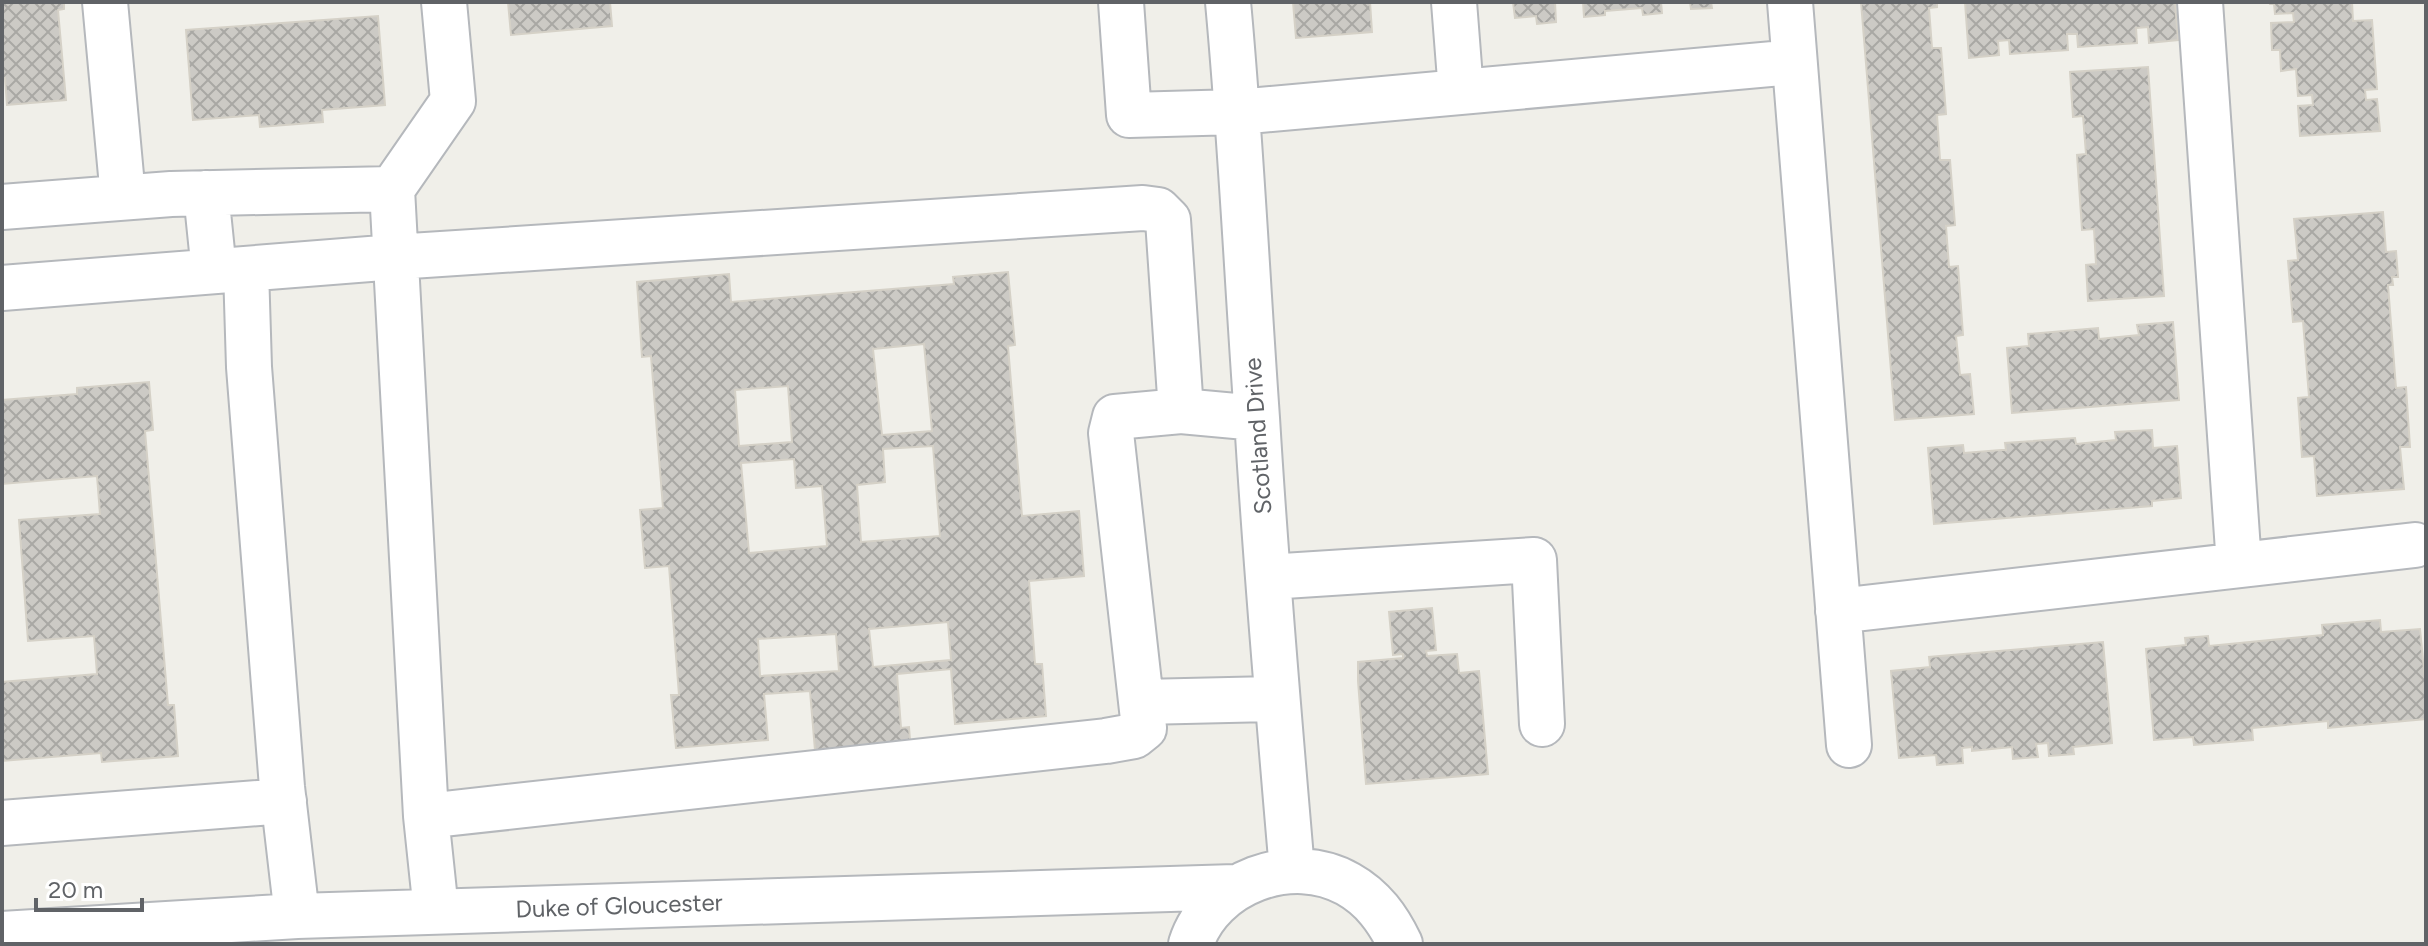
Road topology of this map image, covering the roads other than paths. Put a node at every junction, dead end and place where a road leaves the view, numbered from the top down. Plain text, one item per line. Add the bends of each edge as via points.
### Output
1 (105, 2) edge
2 (444, 2) edge
3 (1121, 2) edge
4 (1228, 2) edge
5 (1454, 2) edge
6 (1790, 2) edge
7 (2200, 2) edge
8 (1794, 62) junction
9 (1461, 92) junction
10 (1238, 112) junction
11 (392, 189) junction
12 (206, 193) junction
13 (123, 197) junction
14 (2, 207) edge
15 (395, 257) junction
16 (230, 270) junction
17 (2, 288) edge
18 (1181, 411) junction
19 (1257, 418) junction
20 (2415, 545) dead end
21 (2239, 565) junction
22 (1268, 577) junction
23 (1838, 611) junction
24 (1277, 699) junction
25 (1142, 702) junction
26 (1542, 724) dead end
27 (1849, 745) dead end
28 (284, 801) junction
29 (426, 816) junction
30 (2, 823) edge
31 (1292, 870) junction
32 (1235, 887) junction
33 (436, 911) junction
34 (297, 916) junction
35 (2, 934) edge
36 (1191, 944) edge
37 (1400, 944) edge

1 - 13 street
2 - 11 street via 453,101
3 - 10 street via 1129,115
4 - 10 street, Scotland Drive
5 - 9 street
6 - 8 street
7 - 21 street
8 - 9 street
8 - 23 street
9 - 10 street
10 - 19 street, Scotland Drive
11 - 12 street
11 - 15 street
12 - 13 street
12 - 16 street
13 - 14 street
15 - 16 street
15 - 18 street via 1158,210 1168,220
15 - 29 street
16 - 17 street
16 - 28 street via 249,367
18 - 19 street
18 - 25 street via 1115,417 1111,433
19 - 22 street, Scotland Drive
20 - 21 street
21 - 23 street
22 - 24 street, Scotland Drive
22 - 26 street via 1534,560
23 - 27 street
24 - 25 street
24 - 31 street, Scotland Drive
25 - 29 street via 1144,728 1134,736 1106,741
28 - 30 street
28 - 34 street
29 - 33 street
31 - 32 street
31 - 37 street via 1347,883 1370,900
32 - 33 street, Duke of Gloucester
32 - 36 street via 1210,910
33 - 34 street, Duke of Gloucester
34 - 35 street, Duke of Gloucester

